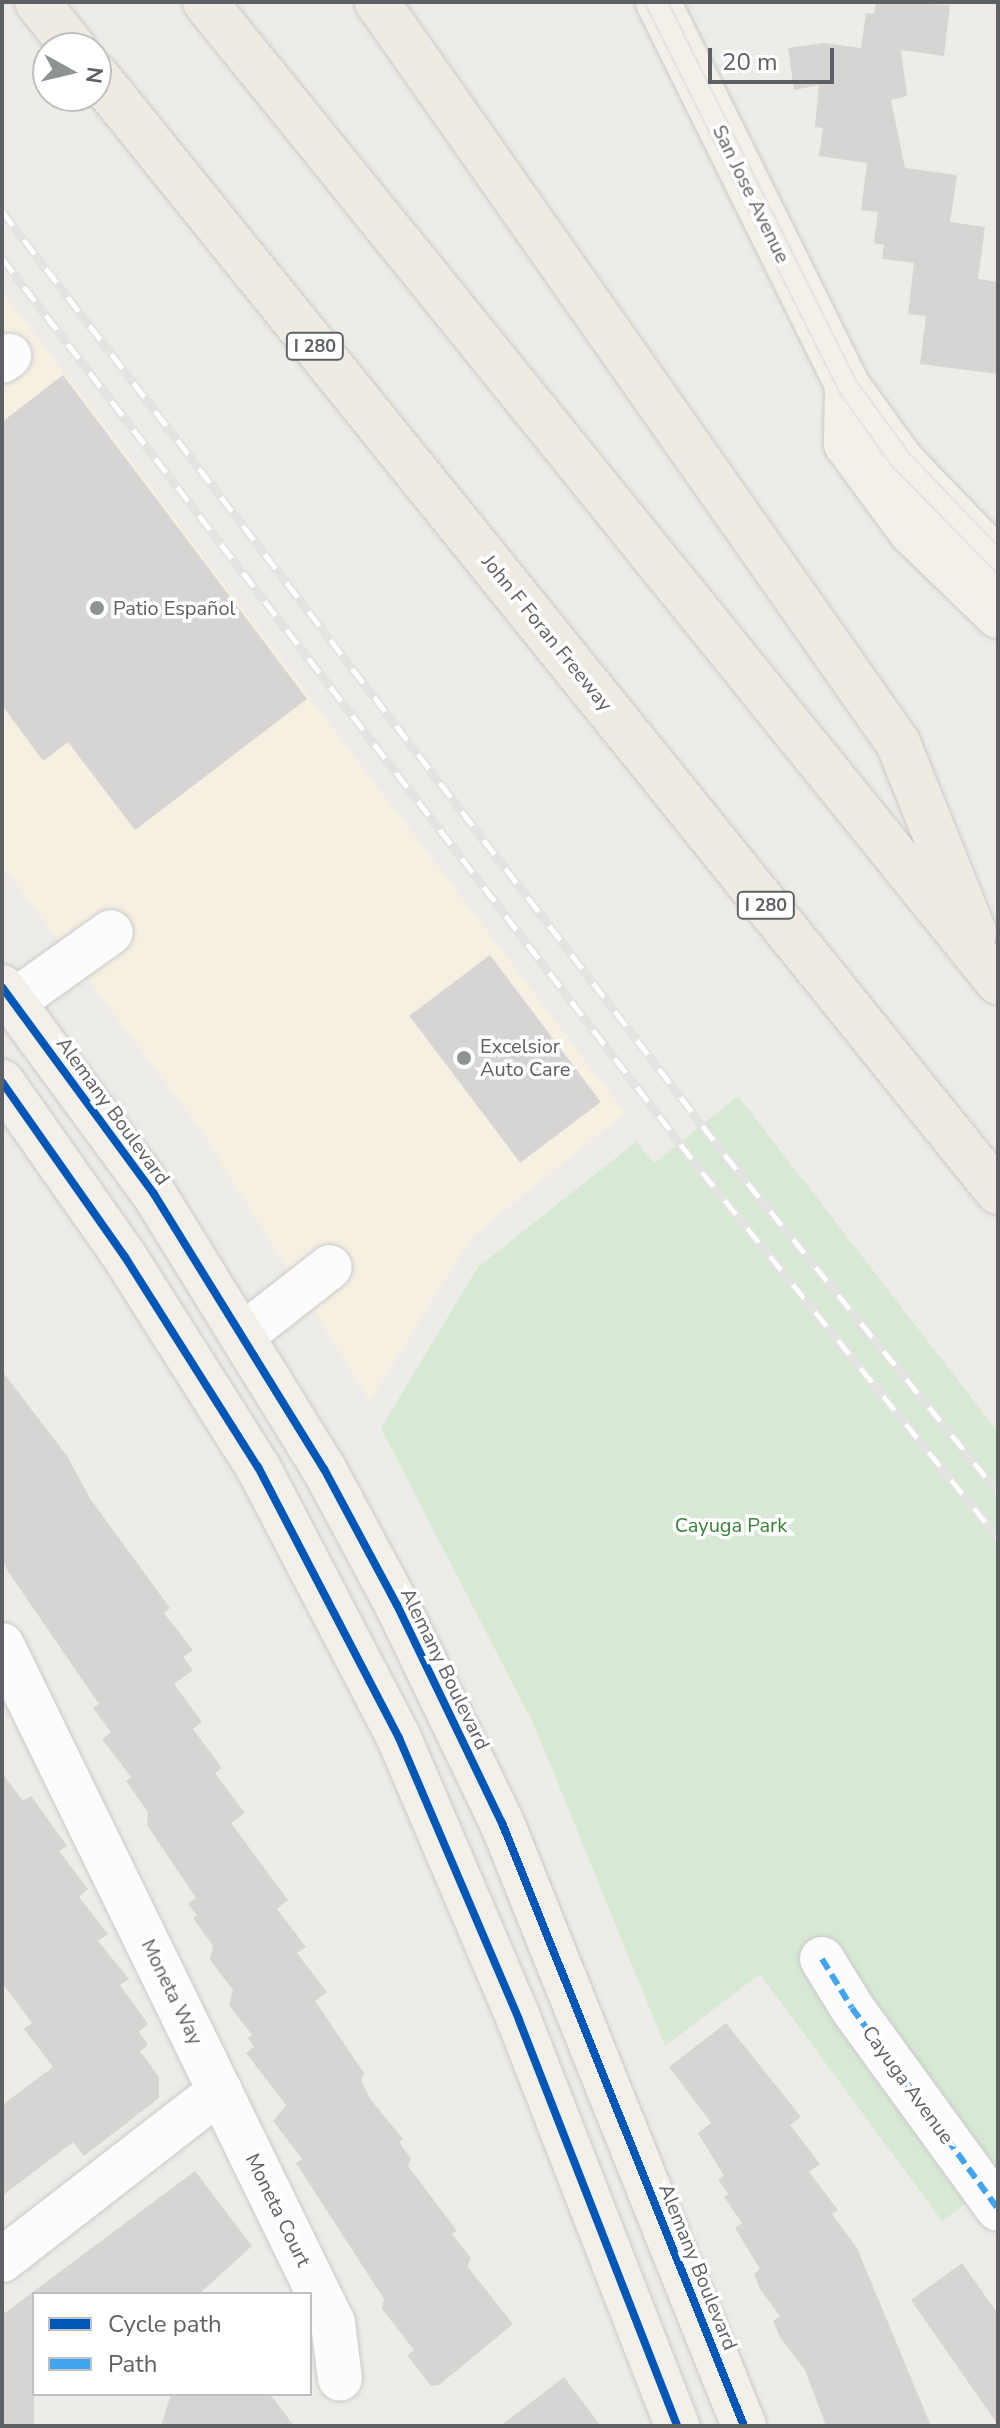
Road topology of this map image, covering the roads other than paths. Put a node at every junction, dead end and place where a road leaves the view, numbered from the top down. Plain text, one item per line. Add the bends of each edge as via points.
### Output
1 (31, 2) edge
2 (37, 2) edge
3 (205, 2) edge
4 (377, 2) edge
5 (658, 2) edge
6 (60, 32) edge
7 (61, 32) edge
8 (112, 95) edge
9 (847, 385) junction
10 (998, 561) edge
11 (998, 616) edge
12 (111, 932) dead end
13 (994, 976) edge
14 (8, 995) edge
15 (2, 1082) edge
16 (998, 1192) edge
17 (330, 1267) dead end
18 (243, 1335) junction
19 (7, 1667) edge
20 (822, 1959) dead end
21 (220, 2091) junction
22 (998, 2209) edge
23 (2, 2260) edge
24 (340, 2379) dead end
25 (740, 2424) edge
26 (677, 2426) edge

1 - 6 highway
2 - 7 highway
3 - 13 highway
4 - 13 highway via 898,743
5 - 9 main road, San Jose Avenue
8 - 16 highway, John F Foran Freeway / I 280
9 - 10 main road, San Jose Avenue via 902,461
9 - 11 main road, San Jose Avenue via 846,444 911,532
12 - 14 street
14 - 18 main road, Alemany Boulevard via 154,1194
15 - 26 main road via 125,1257 258,1467 399,1738 519,2020
17 - 18 street
18 - 25 main road, Alemany Boulevard via 382,1578 502,1823
19 - 21 street, Moneta Way
20 - 22 street, Cayuga Avenue
21 - 23 street
21 - 24 street, Moneta Court via 333,2323

